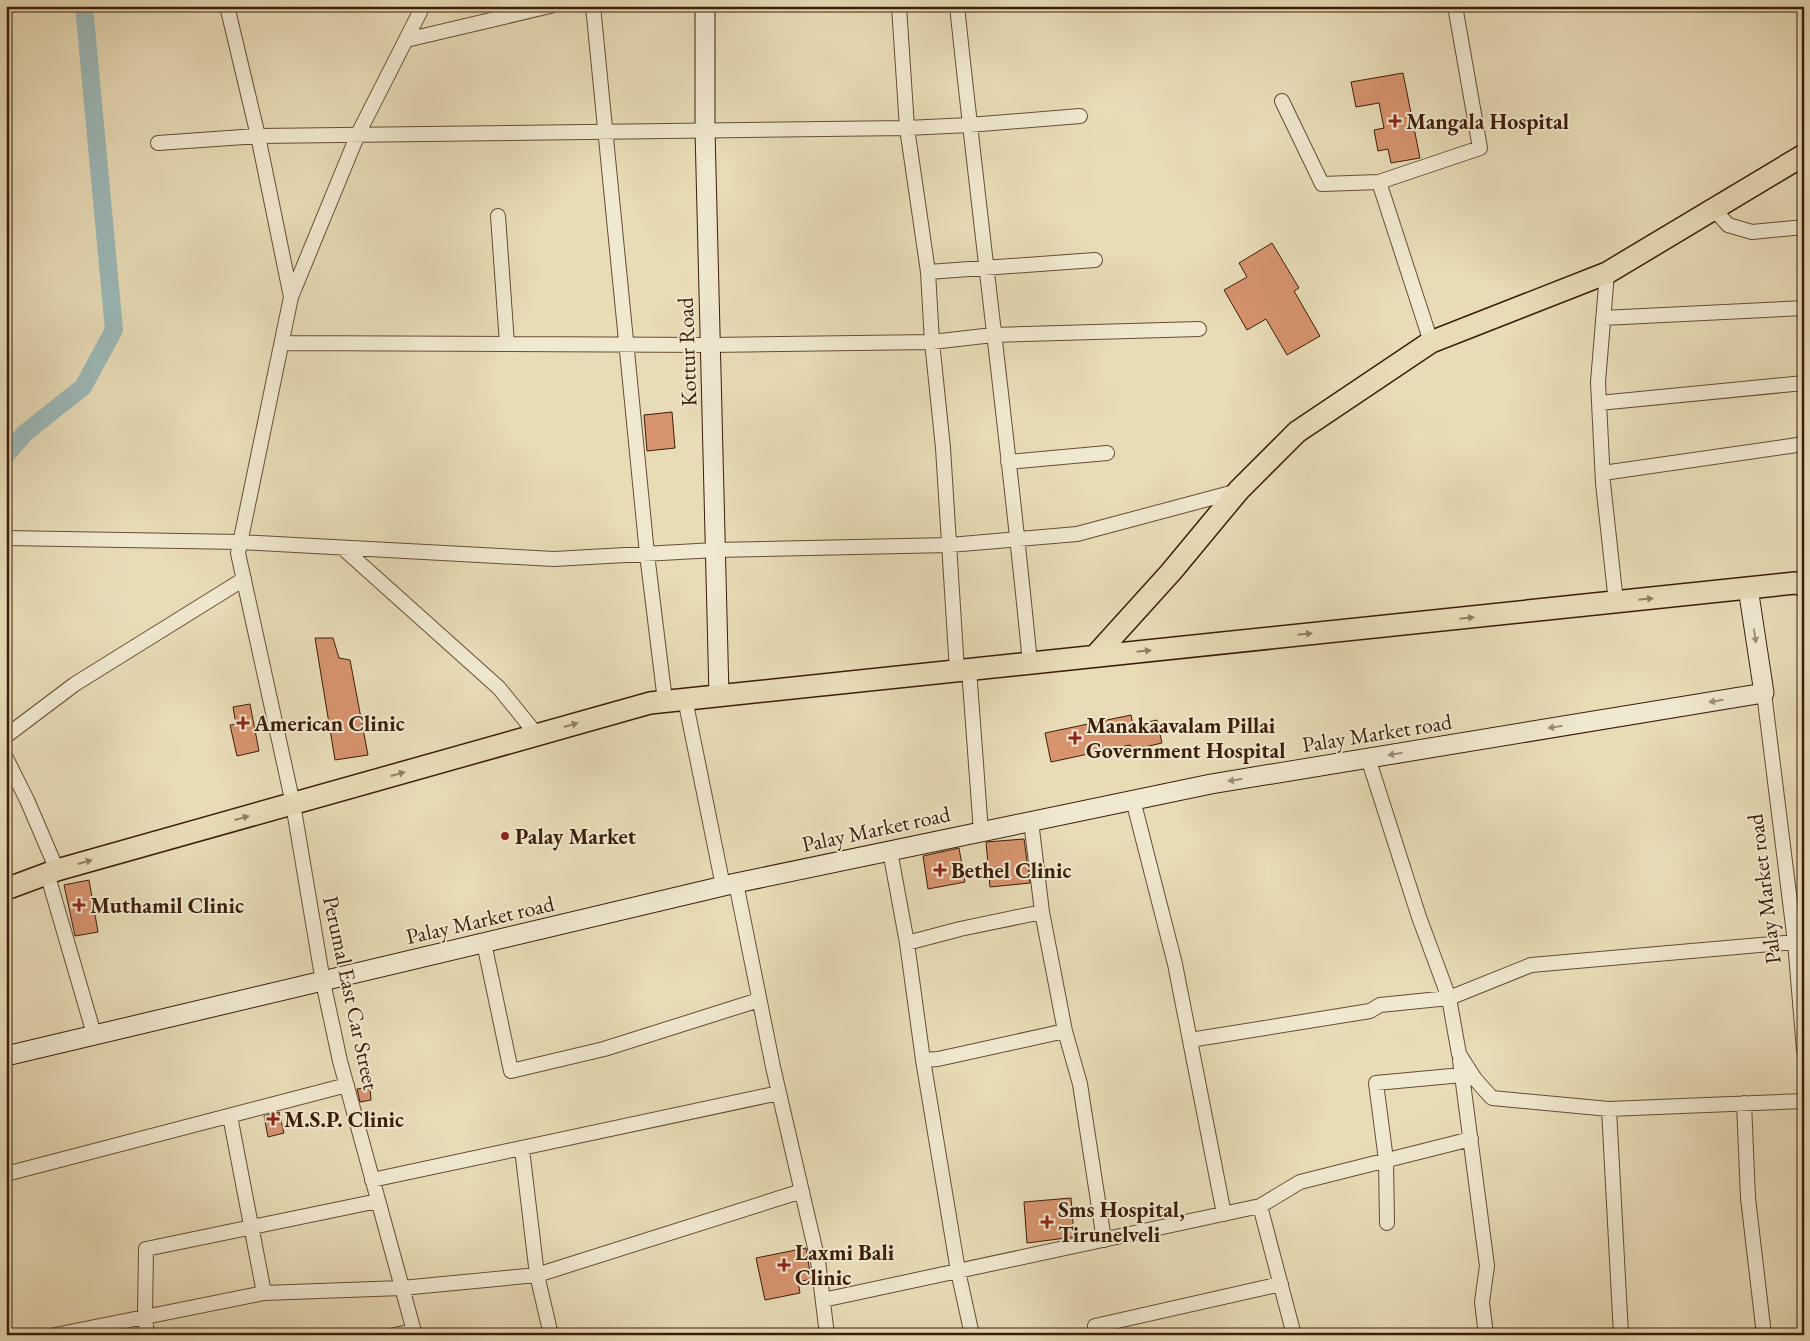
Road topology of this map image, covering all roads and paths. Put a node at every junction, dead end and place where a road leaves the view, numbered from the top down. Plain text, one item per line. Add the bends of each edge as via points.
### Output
1 (227, 6) edge
2 (423, 6) edge
3 (550, 6) edge
4 (593, 6) edge
5 (705, 6) edge
6 (899, 6) edge
7 (957, 6) edge
8 (1455, 6) edge
9 (406, 40) junction
10 (1282, 101) dead end
11 (1080, 116) dead end
12 (969, 125) junction
13 (907, 128) junction
14 (705, 130) junction
15 (605, 131) junction
16 (358, 134) junction
17 (258, 136) junction
18 (158, 143) dead end
19 (1804, 155) edge
20 (1379, 182) junction
21 (1714, 209) junction
22 (498, 216) dead end
23 (1804, 227) edge
24 (1095, 260) dead end
25 (985, 270) junction
26 (928, 272) junction
27 (1607, 273) junction
28 (291, 298) junction
29 (1804, 308) edge
30 (1603, 318) junction
31 (1199, 329) dead end
32 (993, 335) junction
33 (932, 342) junction
34 (1431, 342) junction
35 (282, 343) junction
36 (507, 344) junction
37 (627, 345) junction
38 (710, 345) junction
39 (1804, 383) edge
40 (1599, 403) junction
41 (1804, 444) edge
42 (1107, 453) dead end
43 (1008, 462) junction
44 (1603, 473) junction
45 (1239, 490) junction
46 (6, 538) edge
47 (1018, 538) junction
48 (240, 542) junction
49 (950, 545) junction
50 (345, 550) junction
51 (715, 550) junction
52 (647, 554) junction
53 (244, 579) junction
54 (1804, 585) edge
55 (1748, 588) junction
56 (1616, 602) junction
57 (1095, 656) junction
58 (1030, 663) junction
59 (963, 670) junction
60 (1764, 693) junction
61 (719, 696) junction
62 (675, 700) junction
63 (537, 735) junction
64 (6, 736) edge
65 (6, 758) edge
66 (1368, 758) junction
67 (1133, 800) junction
68 (293, 804) junction
69 (1031, 821) junction
70 (981, 832) junction
71 (890, 851) junction
72 (52, 871) junction
73 (729, 884) junction
74 (6, 889) edge
75 (1042, 912) junction
76 (1795, 942) junction
77 (907, 943) junction
78 (484, 944) junction
79 (323, 982) junction
80 (1449, 998) junction
81 (759, 1000) junction
82 (1065, 1031) junction
83 (94, 1034) junction
84 (1190, 1040) junction
85 (1804, 1050) edge
86 (1459, 1054) junction
87 (6, 1056) edge
88 (923, 1060) junction
89 (1462, 1075) junction
90 (347, 1085) junction
91 (779, 1093) junction
92 (1804, 1101) edge
93 (1744, 1103) junction
94 (1609, 1109) junction
95 (230, 1116) junction
96 (1471, 1139) junction
97 (522, 1149) junction
98 (1386, 1160) junction
99 (6, 1174) edge
100 (372, 1180) junction
101 (802, 1192) junction
102 (378, 1201) junction
103 (1260, 1206) junction
104 (1224, 1214) junction
105 (1387, 1223) dead end
106 (251, 1228) junction
107 (1104, 1240) junction
108 (958, 1271) junction
109 (536, 1275) junction
110 (1281, 1284) junction
111 (402, 1288) junction
112 (264, 1293) junction
113 (823, 1300) junction
114 (145, 1315) junction
115 (414, 1333) edge
116 (55, 1335) edge
117 (147, 1335) edge
118 (394, 1335) edge
119 (551, 1335) edge
120 (827, 1335) edge
121 (972, 1335) edge
122 (1097, 1335) edge
123 (1294, 1335) edge
124 (1486, 1335) edge
125 (1621, 1335) edge
126 (1764, 1335) edge

1 - 17 street
2 - 9 street
3 - 9 street
4 - 15 street
5 - 14 street, Kottur Road
6 - 13 street
7 - 12 street
8 - 20 street via 1480,148
9 - 16 street
10 - 20 street via 1322,184
11 - 12 street
12 - 13 street
12 - 25 street
13 - 14 street
13 - 26 street
14 - 15 street
14 - 38 street, Kottur Road
15 - 16 street
15 - 37 street
16 - 17 street
16 - 28 street
17 - 18 street
17 - 28 street
19 - 21 main road
20 - 34 street
21 - 23 street via 1728,224 1752,232
21 - 27 main road
22 - 36 street
24 - 25 street
25 - 26 street
25 - 32 street
26 - 33 street
27 - 30 street
27 - 34 main road
28 - 35 street, Perumal East Car Street
29 - 30 street
30 - 40 street
31 - 32 street
32 - 33 street
32 - 43 street
33 - 38 street
33 - 49 street via 944,448
34 - 45 main road via 1297,432
35 - 36 street
35 - 48 street, Perumal East Car Street
36 - 37 street
37 - 38 street
37 - 52 street
38 - 51 street, Kottur Road
39 - 40 street
40 - 44 street
41 - 44 street
42 - 43 street
43 - 47 street
44 - 56 street
45 - 47 street via 1077,534
45 - 57 main road
46 - 48 street
47 - 49 street
47 - 58 street
48 - 50 street
48 - 53 street, Perumal East Car Street via 238,552
49 - 51 street
49 - 59 street
50 - 52 street via 554,559
50 - 63 street via 499,688
51 - 52 street
51 - 61 street, Kottur Road
52 - 62 street
53 - 64 street via 75,684
53 - 68 street, Perumal East Car Street
54 - 55 main road
56 -> 55 main road
55 -> 60 street, Palay Market road
57 -> 56 main road
57 - 58 main road
58 - 59 main road
59 - 61 main road
59 - 70 street
60 -> 66 street, Palay Market road
60 - 76 street, Palay Market road
61 - 62 main road
63 -> 62 main road via 650,703
62 - 73 street
68 -> 63 main road
65 - 72 street
66 -> 67 street, Palay Market road
66 - 80 street via 1419,917
67 - 69 street, Palay Market road
67 - 84 street via 1175,964
72 -> 68 main road
68 - 79 street, Perumal East Car Street
69 - 70 street, Palay Market road
69 - 75 street
70 - 71 street, Palay Market road
71 - 73 street, Palay Market road
71 - 77 street
72 - 74 main road
72 - 83 street
73 - 78 street, Palay Market road
73 - 81 street
75 - 77 street
75 - 82 street
76 - 80 street via 1531,965
76 - 85 street, Palay Market road
77 - 88 street
78 - 79 street, Palay Market road
78 - 81 street via 511,1071 604,1049
79 - 83 street, Palay Market road
79 - 90 street, Perumal East Car Street
80 - 84 street via 1380,1005 1370,1011
80 - 86 street
81 - 91 street
82 - 88 street
82 - 107 street via 1080,1084
83 - 87 street, Palay Market road
84 - 104 street
86 - 89 street
86 - 94 street via 1475,1080 1492,1098
88 - 108 street
89 - 96 street
89 - 98 street via 1376,1083
90 - 95 street
90 - 100 street, Perumal East Car Street
91 - 97 street
91 - 101 street
92 - 93 street
93 - 94 street
93 - 126 street via 1748,1198
94 - 125 street
95 - 99 street
95 - 106 street
96 - 98 street
96 - 124 street via 1488,1266 1482,1302
97 - 100 street
97 - 109 street
98 - 103 street via 1300,1182
98 - 105 street
100 - 102 street, Perumal East Car Street
101 - 109 street
101 - 113 street via 818,1261
102 - 106 street
102 - 111 street, Perumal East Car Street
103 - 104 street
103 - 110 street
104 - 107 street
106 - 112 street
106 - 114 street via 146,1249
107 - 108 street
108 - 113 street
108 - 121 street
109 - 111 street
109 - 119 street
110 - 122 street via 1095,1326
110 - 123 street
111 - 112 street
111 - 115 street, Perumal East Car Street
112 - 114 street
113 - 120 street
114 - 116 street
114 - 117 street
115 - 118 street

